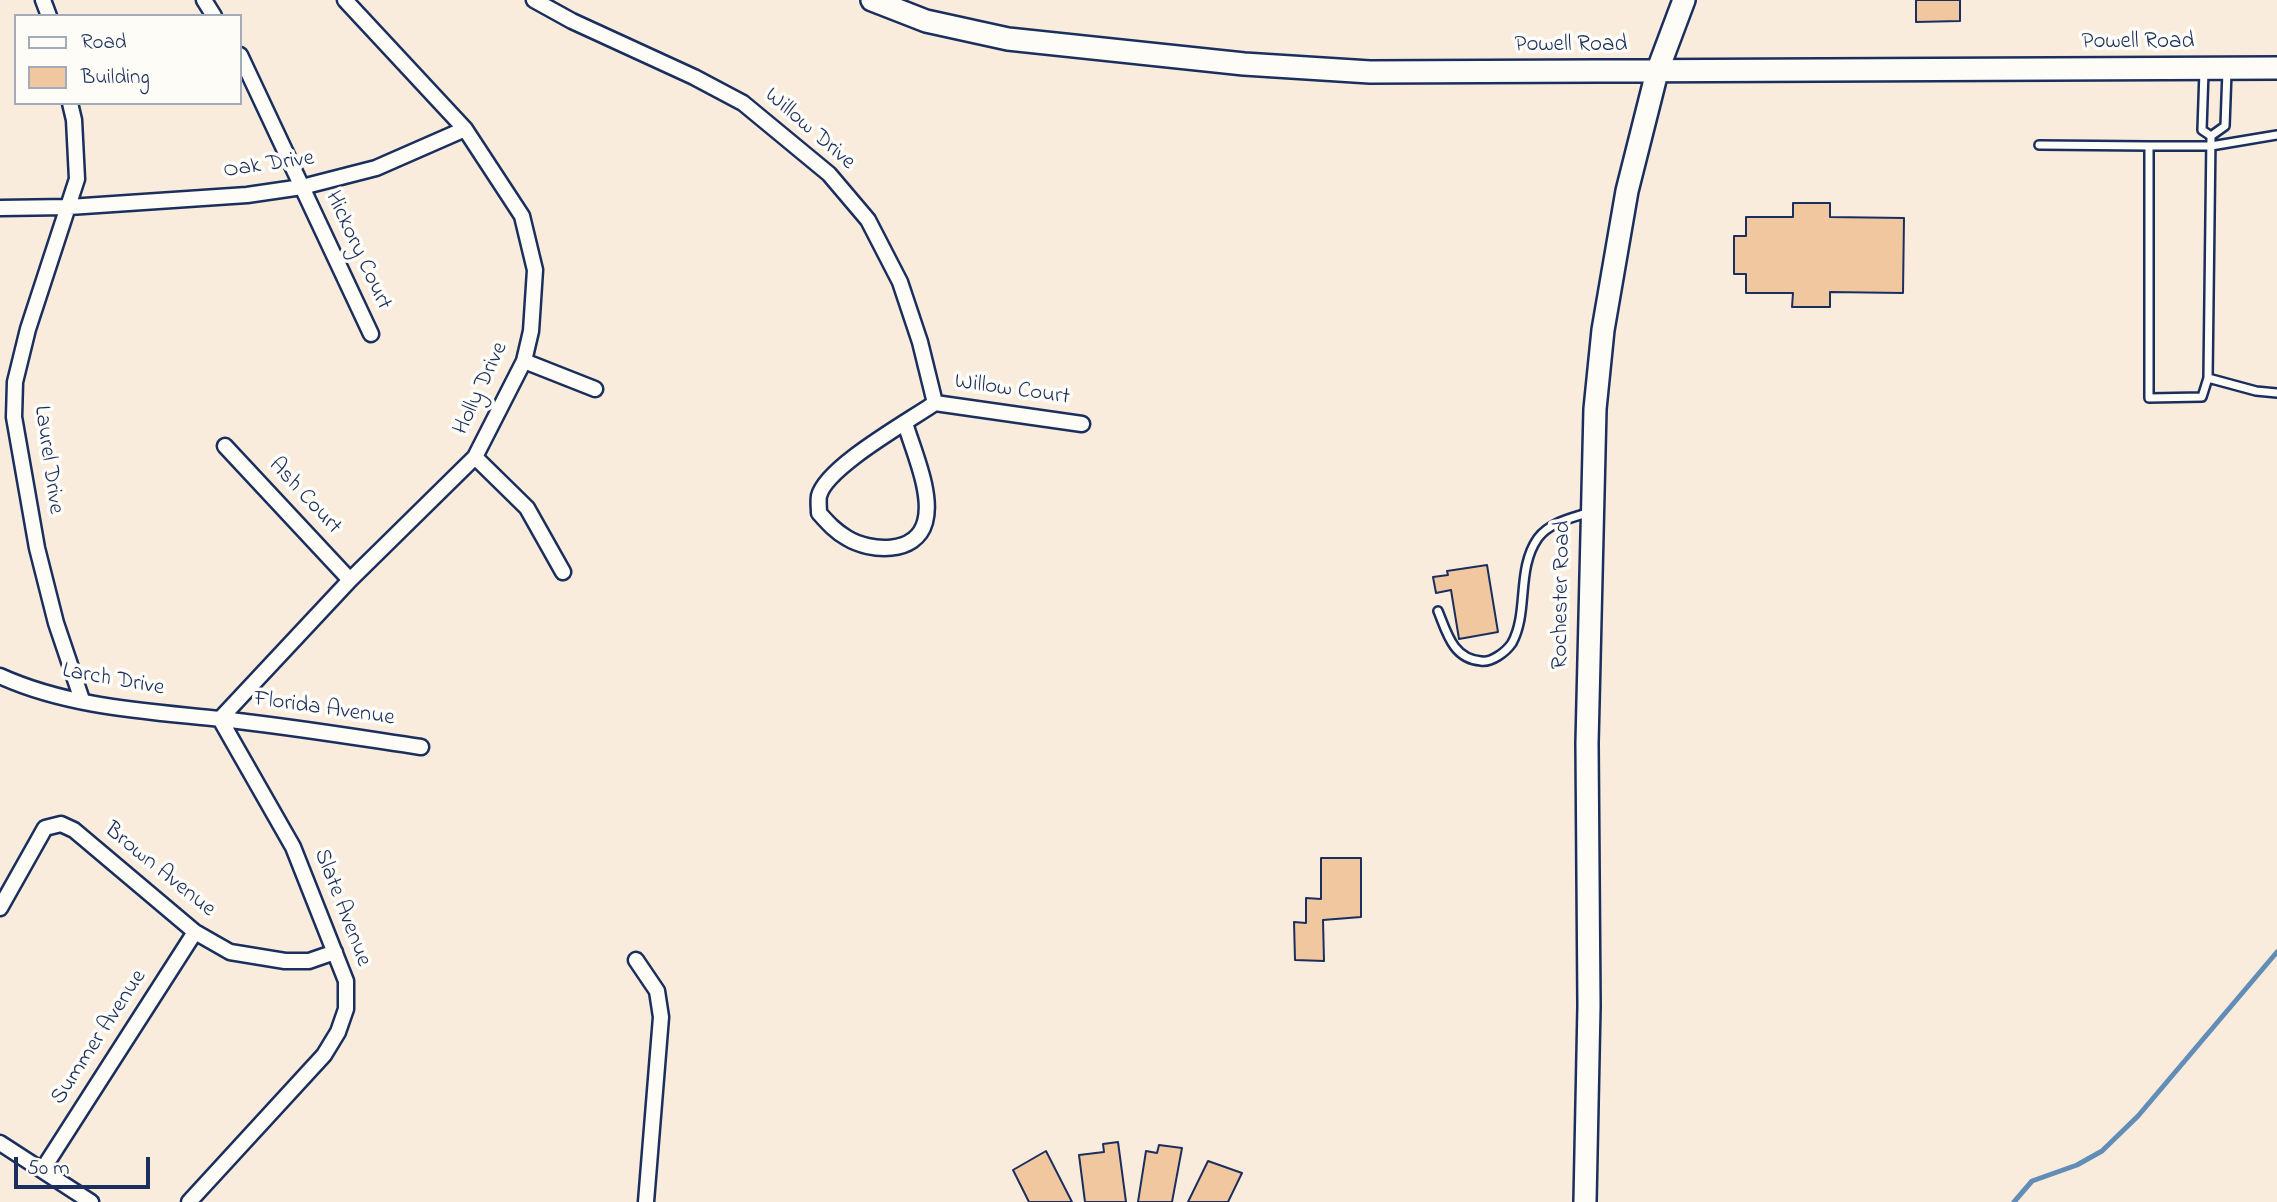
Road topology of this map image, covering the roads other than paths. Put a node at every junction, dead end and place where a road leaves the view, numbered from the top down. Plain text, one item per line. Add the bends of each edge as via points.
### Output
1 (345, 0) edge
2 (534, 0) edge
3 (872, 0) edge
4 (1684, 0) edge
5 (242, 59) edge
6 (2277, 68) edge
7 (2227, 69) junction
8 (2204, 70) junction
9 (1657, 72) junction
10 (70, 105) edge
11 (465, 129) junction
12 (2277, 135) edge
13 (2211, 136) junction
14 (2039, 145) dead end
15 (2149, 146) junction
16 (2210, 146) junction
17 (302, 187) junction
18 (69, 207) junction
19 (0, 208) edge
20 (371, 334) dead end
21 (524, 361) junction
22 (2208, 378) junction
23 (595, 389) dead end
24 (2277, 393) edge
25 (935, 403) junction
26 (905, 423) junction
27 (1082, 424) dead end
28 (225, 446) dead end
29 (475, 457) junction
30 (1591, 512) junction
31 (563, 572) dead end
32 (350, 580) junction
33 (1438, 611) dead end
34 (0, 676) edge
35 (82, 700) junction
36 (220, 719) junction
37 (421, 747) dead end
38 (0, 908) edge
39 (195, 932) junction
40 (335, 952) junction
41 (636, 960) dead end
42 (0, 1143) edge
43 (43, 1169) junction
44 (91, 1202) edge
45 (189, 1202) edge
46 (646, 1202) edge
47 (1585, 1202) edge

1 - 11 street, Holly Drive
2 - 25 street, Willow Drive via 743,103 829,174 868,219 900,282
3 - 9 street, Powell Road via 926,21 1008,38 1244,64 1370,72
4 - 9 street, Rochester Road
5 - 17 street, Hickory Court
6 - 7 street, Powell Road
7 - 8 street, Powell Road
7 - 13 lane via 2225,126
8 - 9 street, Powell Road
8 - 13 lane via 2202,130
9 - 30 street, Rochester Road via 1627,191 1602,330
10 - 18 street, Laurel Drive via 77,179
11 - 17 street, Oak Drive via 376,168
11 - 21 street, Holly Drive via 522,216 530,241 535,280
12 - 16 lane
13 - 16 lane
14 - 15 lane
15 - 16 lane
15 - 22 lane via 2149,398 2202,397
16 - 22 lane
17 - 18 street, Oak Drive
17 - 20 street, Hickory Court
18 - 19 street, Oak Drive
18 - 35 street, Laurel Drive via 28,329 15,382 15,417 37,548
21 - 23 street
21 - 29 street, Holly Drive
22 - 24 lane
25 - 26 street
25 - 27 street, Willow Court
26 - 26 street via 845,464 819,495 819,513 849,540 865,546 898,547 920,533 925,523 925,487
28 - 32 street, Ash Court
29 - 31 street via 527,508
29 - 32 street, Holly Drive
30 - 33 lane via 1556,523 1539,536 1530,553 1518,623 1501,655 1483,662 1466,658 1451,644
30 - 47 street, Rochester Road
32 - 36 street, Holly Drive
34 - 35 street, Larch Drive
35 - 36 street, Larch Drive
36 - 37 street, Florida Avenue
36 - 40 street, Slate Avenue via 293,847
38 - 39 street, Brown Avenue via 45,828 61,824
39 - 40 street, Brown Avenue via 230,952 259,958 309,961
39 - 43 street, Summer Avenue
40 - 45 street, Slate Avenue via 346,981 346,1009 338,1032 324,1055
41 - 46 street via 657,991 661,1017
42 - 43 street
43 - 44 street

